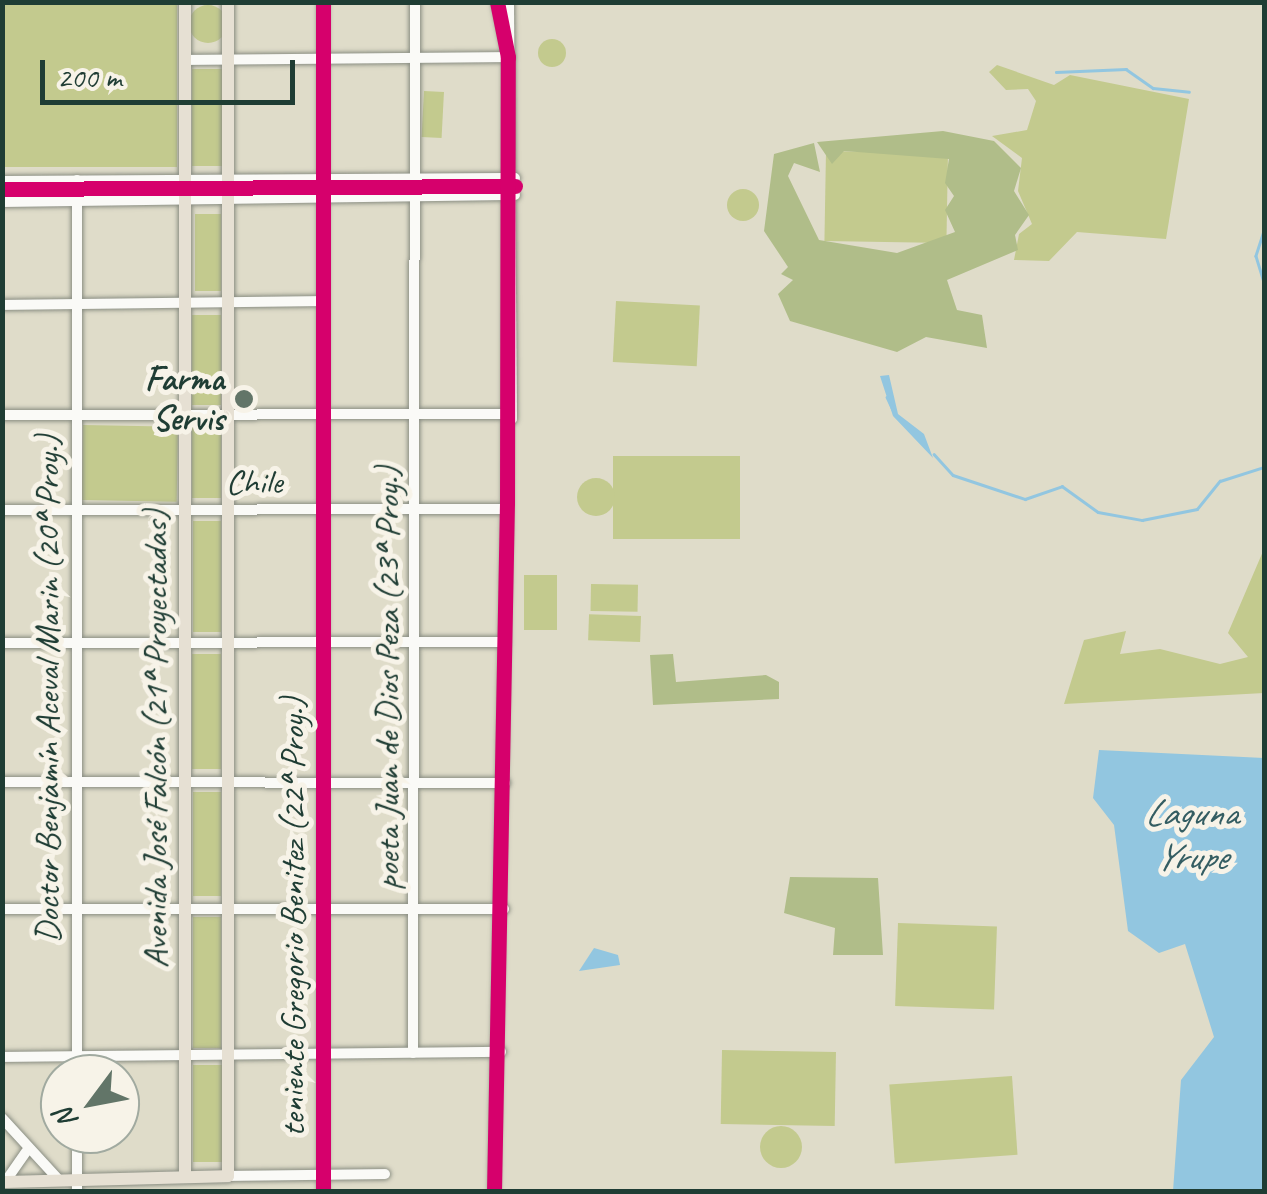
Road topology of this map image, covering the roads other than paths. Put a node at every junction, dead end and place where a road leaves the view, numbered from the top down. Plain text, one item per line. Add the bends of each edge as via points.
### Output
1 (185, 2) edge
2 (228, 2) edge
3 (322, 2) edge
4 (414, 2) edge
5 (497, 2) edge
6 (510, 2) edge
7 (512, 57) junction
8 (322, 58) junction
9 (414, 58) junction
10 (228, 59) junction
11 (185, 60) junction
12 (415, 177) junction
13 (322, 178) junction
14 (511, 178) junction
15 (228, 179) junction
16 (77, 180) junction
17 (185, 180) junction
18 (2, 181) edge
19 (511, 195) junction
20 (415, 197) junction
21 (322, 198) junction
22 (228, 199) junction
23 (185, 200) junction
24 (77, 201) junction
25 (2, 202) edge
26 (322, 300) junction
27 (228, 302) junction
28 (185, 303) junction
29 (75, 304) junction
30 (2, 305) edge
31 (324, 414) junction
32 (416, 414) junction
33 (508, 414) junction
34 (2, 415) edge
35 (75, 415) junction
36 (187, 415) junction
37 (227, 415) junction
38 (506, 506) junction
39 (185, 509) junction
40 (229, 509) junction
41 (324, 509) junction
42 (416, 509) junction
43 (2, 510) edge
44 (75, 510) junction
45 (415, 642) junction
46 (505, 642) junction
47 (76, 643) junction
48 (187, 643) junction
49 (229, 643) junction
50 (324, 643) junction
51 (2, 644) edge
52 (229, 781) junction
53 (324, 781) junction
54 (414, 781) junction
55 (2, 782) edge
56 (76, 782) junction
57 (186, 782) junction
58 (506, 782) junction
59 (76, 908) junction
60 (186, 908) junction
61 (228, 908) junction
62 (323, 908) junction
63 (414, 908) junction
64 (2, 909) edge
65 (504, 909) junction
66 (501, 1052) junction
67 (413, 1053) junction
68 (77, 1054) edge
69 (228, 1054) junction
70 (323, 1054) junction
71 (140, 1055) edge
72 (186, 1055) junction
73 (2, 1056) edge
74 (40, 1056) edge
75 (2, 1118) edge
76 (26, 1152) junction
77 (77, 1154) edge
78 (385, 1174) dead end
79 (185, 1176) junction
80 (228, 1176) junction
81 (323, 1176) junction
82 (58, 1180) junction
83 (4, 1182) edge
84 (77, 1185) edge
85 (323, 1192) edge
86 (494, 1192) edge

1 - 11 main road, Avenida José Falcón (21ª Proyectadas)
2 - 10 main road, Avenida José Falcón (21ª Proyectadas)
3 - 8 street, teniente Gregorio Benitez (22ª Proy.)
4 - 9 street, poeta Juan de Dios Peza (23ª Proy.)
5 - 7 street
6 - 7 street
7 - 9 street
7 - 14 street
8 - 9 street
8 - 10 street
8 - 13 street, teniente Gregorio Benitez (22ª Proy.)
9 - 12 street, poeta Juan de Dios Peza (23ª Proy.)
10 - 11 street
10 - 15 main road, Avenida José Falcón (21ª Proyectadas)
11 - 17 main road, Avenida José Falcón (21ª Proyectadas)
12 - 13 street
12 - 14 street
12 - 20 street, poeta Juan de Dios Peza (23ª Proy.)
13 - 15 street
13 - 21 street, teniente Gregorio Benitez (22ª Proy.)
14 - 19 street
15 - 17 street
15 - 22 main road, Avenida José Falcón (21ª Proyectadas)
16 - 17 street
16 - 18 street
16 - 24 street, Doctor Benjamín Aceval Marin (20ª Proy.)
17 - 23 main road, Avenida José Falcón (21ª Proyectadas)
19 - 20 street
19 - 33 street
20 - 21 street
20 - 32 street, poeta Juan de Dios Peza (23ª Proy.)
21 - 22 street
21 - 26 street, teniente Gregorio Benitez (22ª Proy.)
22 - 23 street
22 - 27 main road, Avenida José Falcón (21ª Proyectadas)
23 - 24 street
23 - 28 main road, Avenida José Falcón (21ª Proyectadas)
24 - 25 street
24 - 29 street, Doctor Benjamín Aceval Marin (20ª Proy.)
26 - 27 street
26 - 31 street, teniente Gregorio Benitez (22ª Proy.)
27 - 28 street
27 - 37 main road, Avenida José Falcón (21ª Proyectadas)
28 - 29 street
28 - 36 main road, Avenida José Falcón (21ª Proyectadas)
29 - 30 street
29 - 35 street, Doctor Benjamín Aceval Marin (20ª Proy.)
31 - 32 street
31 - 37 street
31 - 41 street, teniente Gregorio Benitez (22ª Proy.)
32 - 33 street
32 - 42 street, poeta Juan de Dios Peza (23ª Proy.)
33 - 38 street
34 - 35 street
35 - 36 street
35 - 44 street, Doctor Benjamín Aceval Marin (20ª Proy.)
36 - 37 street
36 - 39 main road, Avenida José Falcón (21ª Proyectadas)
37 - 40 main road, Avenida José Falcón (21ª Proyectadas)
38 - 42 street, Chile
38 - 46 street
39 - 40 street, Chile
39 - 44 street, Chile
39 - 48 main road, Avenida José Falcón (21ª Proyectadas)
40 - 41 street, Chile
40 - 49 main road, Avenida José Falcón (21ª Proyectadas)
41 - 42 street, Chile
41 - 50 street, teniente Gregorio Benitez (22ª Proy.)
42 - 45 street, poeta Juan de Dios Peza (23ª Proy.)
43 - 44 street, Chile
44 - 47 street, Doctor Benjamín Aceval Marin (20ª Proy.)
45 - 46 street
45 - 50 street
45 - 54 street, poeta Juan de Dios Peza (23ª Proy.)
46 - 58 street
47 - 48 street
47 - 51 street
47 - 56 street, Doctor Benjamín Aceval Marin (20ª Proy.)
48 - 49 street
48 - 57 main road, Avenida José Falcón (21ª Proyectadas)
49 - 50 street
49 - 52 main road, Avenida José Falcón (21ª Proyectadas)
50 - 53 street, teniente Gregorio Benitez (22ª Proy.)
52 - 53 street
52 - 57 street
52 - 61 main road, Avenida José Falcón (21ª Proyectadas)
53 - 54 street
53 - 62 street, teniente Gregorio Benitez (22ª Proy.)
54 - 58 street
54 - 63 street, poeta Juan de Dios Peza (23ª Proy.)
55 - 56 street
56 - 57 street
56 - 59 street, Doctor Benjamín Aceval Marin (20ª Proy.)
57 - 60 main road, Avenida José Falcón (21ª Proyectadas)
58 - 65 street
59 - 60 street
59 - 64 street
59 - 68 street, Doctor Benjamín Aceval Marin (20ª Proy.)
60 - 61 street
60 - 72 main road, Avenida José Falcón (21ª Proyectadas)
61 - 62 street
61 - 69 main road, Avenida José Falcón (21ª Proyectadas)
62 - 63 street
62 - 70 street, teniente Gregorio Benitez (22ª Proy.)
63 - 65 street
63 - 67 street, poeta Juan de Dios Peza (23ª Proy.)
65 - 66 street
66 - 67 street
66 - 86 street
67 - 70 street
69 - 70 street
69 - 72 street
69 - 80 main road, Avenida José Falcón (21ª Proyectadas)
70 - 81 street, teniente Gregorio Benitez (22ª Proy.)
71 - 72 street
72 - 79 main road, Avenida José Falcón (21ª Proyectadas)
73 - 74 street
75 - 76 street
76 - 82 street
76 - 83 street
77 - 84 street
78 - 81 street
79 - 80 main road
79 - 84 main road
80 - 81 street
81 - 85 street, teniente Gregorio Benitez (22ª Proy.)
82 - 83 main road
82 - 84 main road

